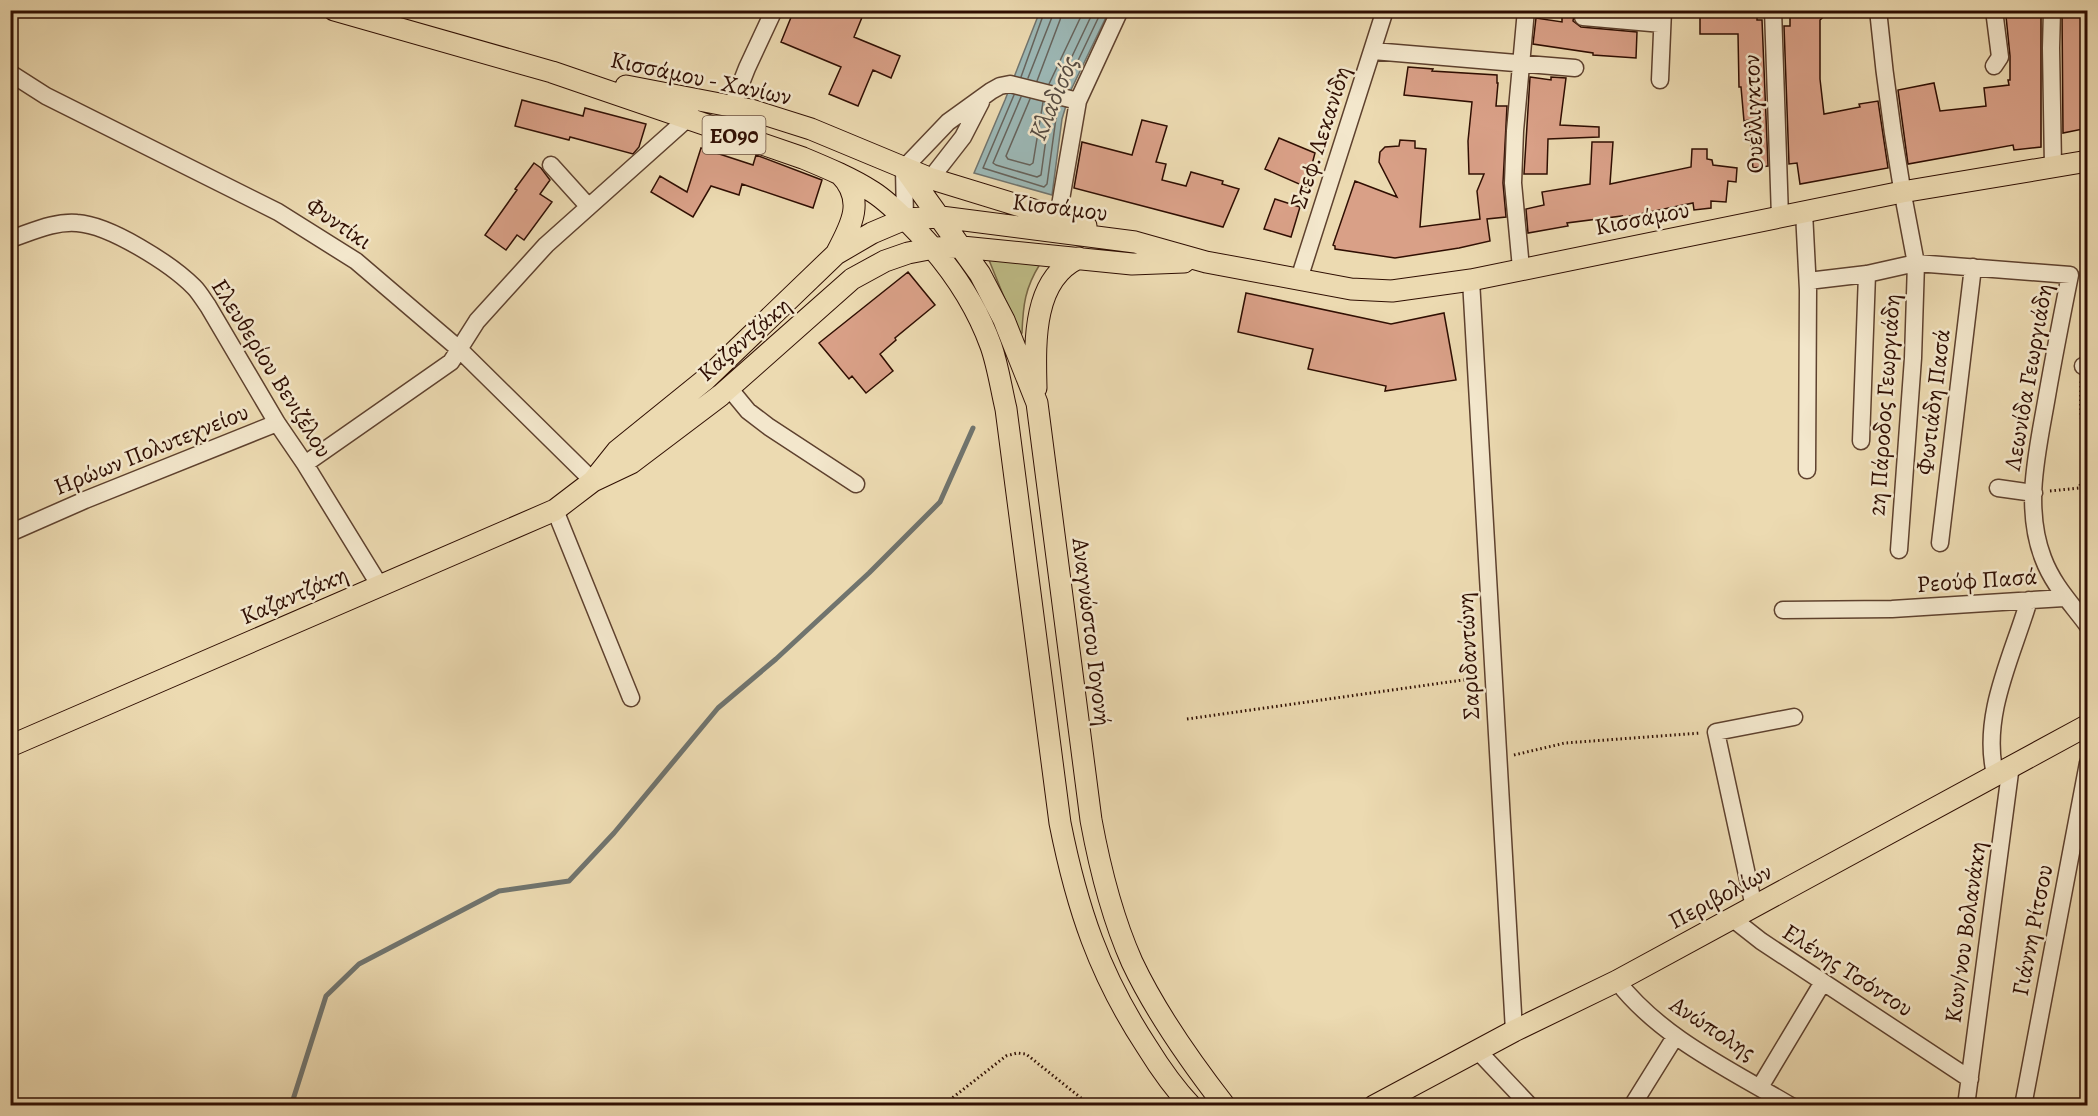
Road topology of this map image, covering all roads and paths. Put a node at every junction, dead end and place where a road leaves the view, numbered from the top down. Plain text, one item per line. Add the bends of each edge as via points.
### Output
1 (334, 10) edge
2 (774, 10) edge
3 (1120, 10) edge
4 (1385, 10) edge
5 (1526, 10) edge
6 (1773, 10) edge
7 (1878, 10) edge
8 (1994, 10) edge
9 (2052, 10) edge
10 (1583, 17) dead end
11 (1662, 17) edge
12 (1373, 51) junction
13 (1522, 63) junction
14 (1994, 66) dead end
15 (1575, 68) dead end
16 (10, 73) edge
17 (1660, 80) dead end
18 (983, 98) junction
19 (1074, 100) junction
20 (732, 106) junction
21 (690, 109) junction
22 (2088, 161) edge
23 (551, 165) dead end
24 (2053, 166) junction
25 (904, 168) junction
26 (839, 173) junction
27 (925, 184) junction
28 (1902, 192) junction
29 (588, 206) junction
30 (1804, 212) junction
31 (941, 217) junction
32 (1059, 217) junction
33 (1780, 217) junction
34 (905, 219) junction
35 (10, 239) edge
36 (1135, 242) junction
37 (963, 247) junction
38 (934, 248) junction
39 (836, 255) junction
40 (1079, 258) junction
41 (1206, 261) junction
42 (1916, 263) junction
43 (1973, 267) junction
44 (1521, 268) junction
45 (1867, 274) junction
46 (1299, 279) junction
47 (1471, 280) junction
48 (1808, 281) junction
49 (459, 349) junction
50 (2085, 366) edge
51 (729, 388) junction
52 (1037, 403) junction
53 (277, 423) junction
54 (1861, 441) dead end
55 (305, 464) junction
56 (1807, 470) dead end
57 (593, 481) junction
58 (856, 484) dead end
59 (2034, 487) junction
60 (1998, 488) dead end
61 (555, 510) junction
62 (10, 533) edge
63 (1940, 543) dead end
64 (1899, 550) dead end
65 (380, 586) junction
66 (2064, 598) junction
67 (2029, 600) junction
68 (1783, 610) dead end
69 (2088, 626) edge
70 (1494, 676) junction
71 (630, 699) dead end
72 (1794, 717) dead end
73 (1187, 719) dead end
74 (2088, 725) edge
75 (1716, 732) junction
76 (10, 746) edge
77 (1498, 759) junction
78 (2088, 763) edge
79 (2003, 770) junction
80 (1754, 907) junction
81 (1733, 919) junction
82 (1617, 981) junction
83 (1823, 982) junction
84 (1514, 1031) junction
85 (1676, 1037) junction
86 (1478, 1051) junction
87 (1970, 1079) junction
88 (1760, 1086) junction
89 (1789, 1105) edge
90 (942, 1106) edge
91 (1091, 1106) edge
92 (1191, 1106) edge
93 (1224, 1106) edge
94 (1374, 1106) edge
95 (1530, 1106) edge
96 (1632, 1106) edge
97 (1966, 1106) edge
98 (2023, 1106) edge

1 - 21 main road, Κισσάμου - Χανίων / ΕΟ90
2 - 20 street
3 - 19 street
4 - 12 street, Στεφ. Λεκανίδη
5 - 13 street
6 - 33 street, Ουέλλιγκτον
7 - 28 street
8 - 14 street via 2000,57
9 - 24 street
10 - 11 street
11 - 17 street
12 - 13 street
12 - 46 street, Στεφ. Λεκανίδη
13 - 15 street
13 - 44 street via 1513,183
16 - 49 street, Φυντίκι via 46,96 278,212 356,261
18 - 19 street via 1010,84
18 - 25 street via 948,122
18 - 27 street via 963,137
19 - 32 street
20 - 21 main road, Κισσάμου - Χανίων / ΕΟ90
20 - 25 main road, Κισσάμου - Χανίων / ΕΟ90 via 811,129
21 - 26 main road, Κισσάμου - Χανίων / ΕΟ90
21 - 29 street
22 - 24 main road, Κισσάμου / ΕΟ90
23 - 29 street
24 - 28 main road, Κισσάμου / ΕΟ90
25 - 27 main road, ΕΟ90
25 - 34 street
26 - 34 main road, Κισσάμου - Χανίων / ΕΟ90 via 873,192
26 - 39 main road via 852,190 854,210
27 - 31 main road, Αναγνώστου Γογονή
27 - 32 main road, ΕΟ90
27 - 34 street
28 - 30 main road, Κισσάμου / ΕΟ90
28 - 42 street
29 - 49 street via 546,245 485,313
30 - 33 main road, Κισσάμου / ΕΟ90
30 - 48 street
31 - 34 main road, Κισσάμου / ΕΟ90
31 - 36 main road, Κισσάμου / ΕΟ90
31 - 37 main road, Αναγνώστου Γογονή
32 - 36 main road, ΕΟ90
33 - 44 main road, Κισσάμου / ΕΟ90
34 - 38 main road, ΕΟ90
34 - 39 main road, Καζαντζάκη
35 - 53 street, Ελευθερίου Βενιζέλου via 54,224 79,223 130,243 177,272 208,306
36 - 41 main road, Κισσάμου / ΕΟ90
37 - 38 main road, Κισσάμου / ΕΟ90
37 - 40 main road, Κισσάμου / ΕΟ90
37 - 52 main road, Αναγνώστου Γογονή via 1004,320
38 - 51 main road, Καζαντζάκη via 885,261 852,279
38 - 92 main road via 961,284 983,327 1006,409 1070,874 1107,979 1153,1057
39 - 57 main road, Καζαντζάκη via 706,379 617,451
40 - 41 main road, Κισσάμου / ΕΟ90 via 1132,264
40 - 52 main road via 1058,272 1039,314
41 - 46 main road, Κισσάμου / ΕΟ90
42 - 43 street, Λεωνίδα Γεωργιάδη
42 - 45 street, Λεωνίδα Γεωργιάδη
42 - 64 street, 2η Πάροδος Γεωργιάδη
43 - 59 street, Λεωνίδα Γεωργιάδη via 2070,275 2034,468
43 - 63 street, Φωτιάδη Πασά
44 - 47 main road, Κισσάμου / ΕΟ90
45 - 48 street, Λεωνίδα Γεωργιάδη
45 - 54 street
46 - 47 main road, Κισσάμου / ΕΟ90 via 1373,291
47 - 70 street, Σαριδαντώνη
48 - 56 street
49 - 55 street via 451,362
49 - 57 street, Φυντίκι
50 - 59 path via 2082,481 2079,488
51 - 57 main road, Καζαντζάκη via 631,463
51 - 58 street via 748,411 769,427
52 - 93 main road, Αναγνώστου Γογονή via 1099,865 1132,961 1152,999
53 - 55 street, Ελευθερίου Βενιζέλου
53 - 62 street, Ηρώων Πολυτεχνείου
55 - 65 street, Ελευθερίου Βενιζέλου
57 - 61 main road, Καζαντζάκη
59 - 60 street
59 - 66 street, Λεωνίδα Γεωργιάδη via 2036,535
61 - 65 main road, Καζαντζάκη
61 - 71 street
65 - 76 main road, Καζαντζάκη
66 - 67 street, Ρεούφ Πασά
66 - 69 street, Λεωνίδα Γεωργιάδη
67 - 68 street, Ρεούφ Πασά via 1892,609
67 - 79 street, Κων/νου Βολανάκη via 1992,729 1991,758
70 - 73 path
70 - 77 street, Σαριδαντώνη
72 - 75 street
74 - 79 main road, Περιβολίων
75 - 77 path via 1565,743
75 - 80 street
77 - 84 street, Σαριδαντώνη
78 - 98 street, Γιάννη Ρίτσου
79 - 80 main road, Περιβολίων
79 - 87 street, Κων/νου Βολανάκη
80 - 81 main road, Περιβολίων
81 - 82 main road, Περιβολίων
81 - 83 street, Ελένης Τσόντου
82 - 84 main road, Περιβολίων
82 - 85 street, Ανώπολης via 1630,998
83 - 87 street, Ελένης Τσόντου
83 - 88 street
84 - 86 main road, Περιβολίων
85 - 88 street, Ανώπολης
85 - 96 street
86 - 94 main road, Περιβολίων
86 - 95 street
87 - 97 street, Κων/νου Βολανάκη
88 - 89 street, Ανώπολης
90 - 91 path via 1006,1056 1017,1053 1026,1054

